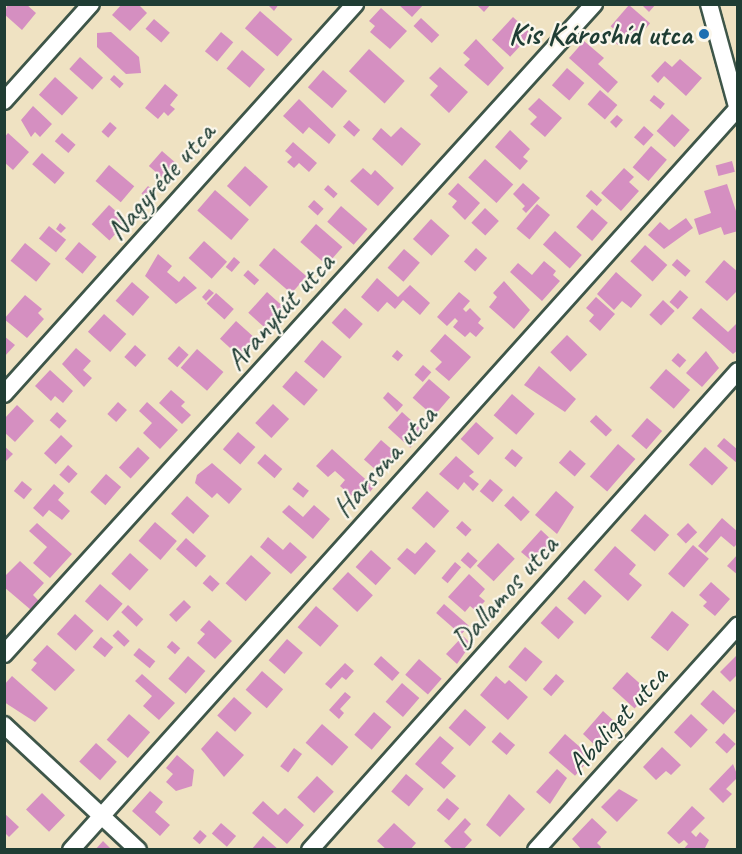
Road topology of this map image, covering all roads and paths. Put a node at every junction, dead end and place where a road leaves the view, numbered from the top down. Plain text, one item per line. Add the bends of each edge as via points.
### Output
1 (91, 4) edge
2 (355, 4) edge
3 (594, 4) edge
4 (709, 4) edge
5 (4, 101) edge
6 (737, 109) edge
7 (738, 371) edge
8 (4, 393) edge
9 (738, 626) edge
10 (4, 654) edge
11 (4, 726) edge
12 (101, 815) junction
13 (70, 849) edge
14 (138, 849) edge
15 (310, 849) edge
16 (536, 849) edge

1 - 5 street
2 - 8 street, Nagyréde utca
3 - 10 street, Aranykút utca
4 - 6 street
6 - 12 street, Harsona utca
7 - 15 street, Dallamos utca
9 - 16 street, Abaliget utca
11 - 12 street
12 - 13 street, Harsona utca
12 - 14 street

